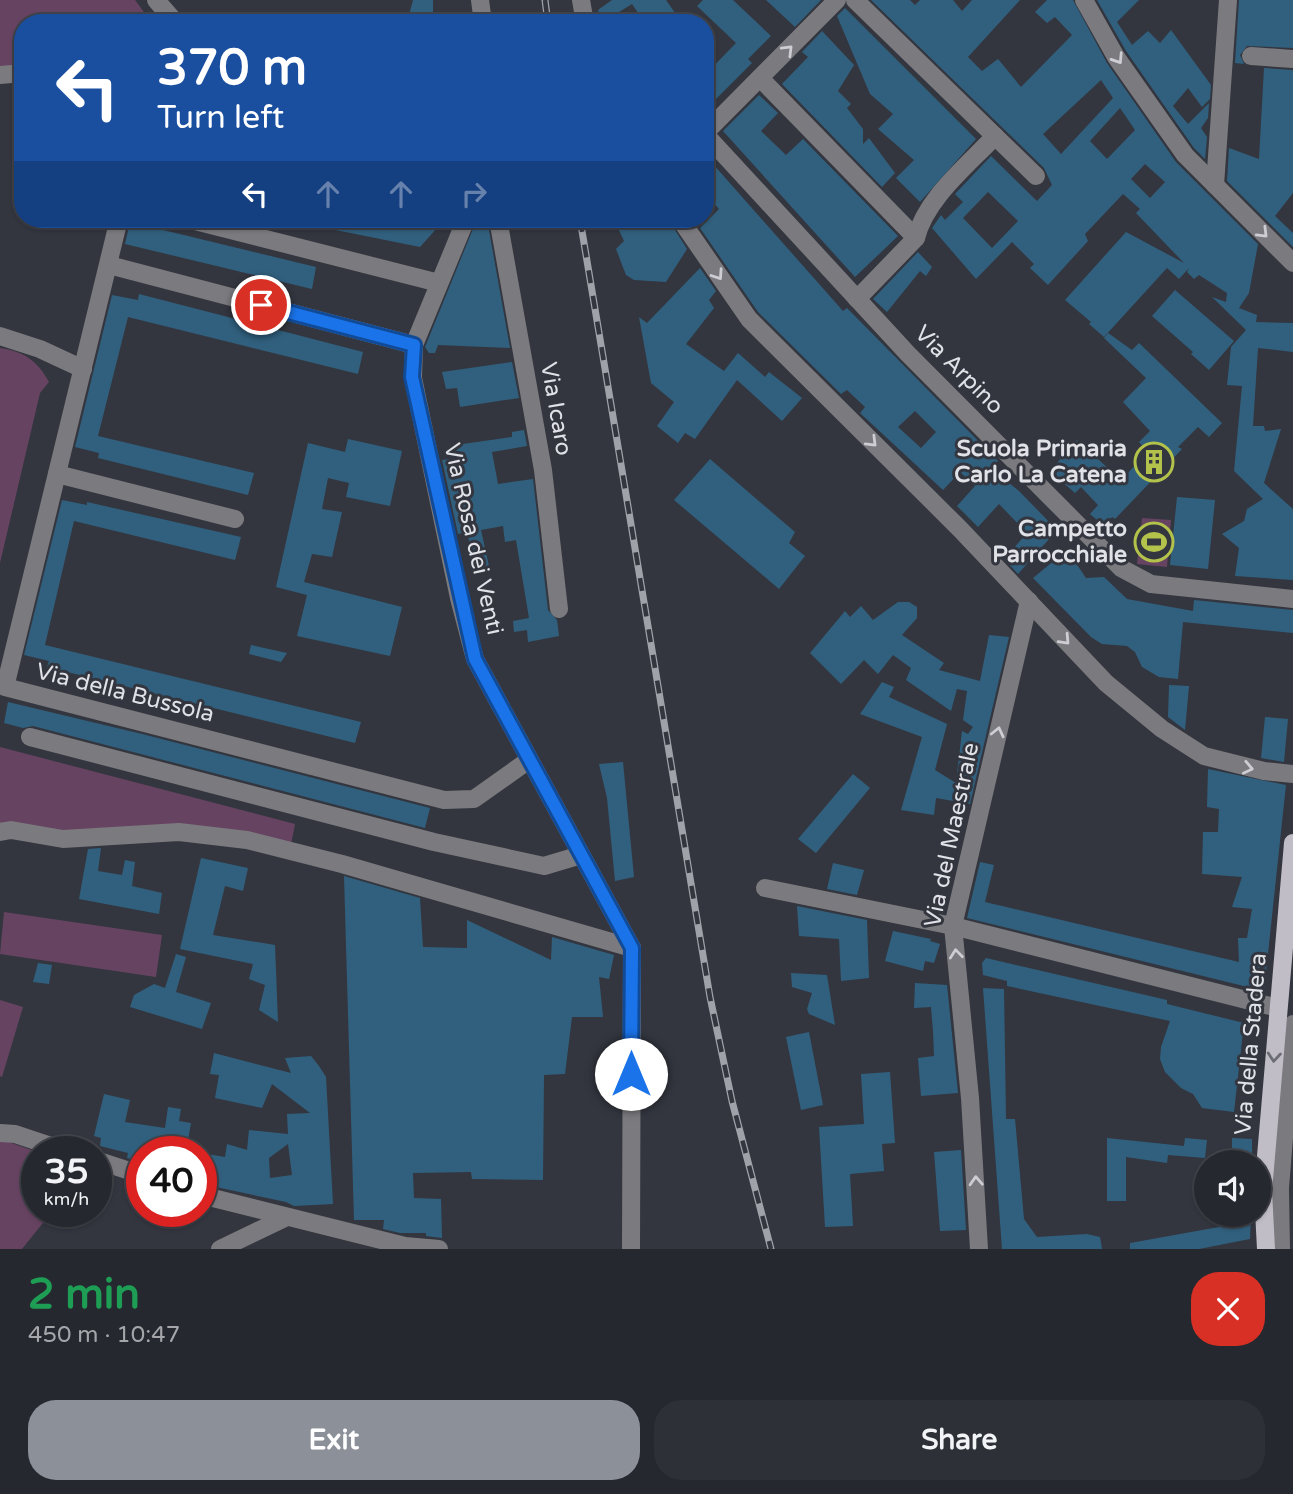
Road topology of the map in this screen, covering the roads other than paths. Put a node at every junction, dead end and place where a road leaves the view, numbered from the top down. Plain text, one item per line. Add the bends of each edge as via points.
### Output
1 (156, 0) edge
2 (837, 0) edge
3 (855, 0) edge
4 (1084, 0) edge
5 (1228, 0) edge
6 (168, 14) edge
7 (1251, 56) dead end
8 (1293, 58) edge
9 (760, 78) junction
10 (714, 124) edge
11 (995, 136) junction
12 (714, 143) edge
13 (1036, 176) dead end
14 (1215, 185) junction
15 (117, 228) edge
16 (222, 228) edge
17 (462, 228) edge
18 (500, 228) edge
19 (686, 228) edge
20 (916, 238) junction
21 (1293, 263) edge
22 (108, 265) junction
23 (439, 283) junction
24 (857, 299) junction
25 (0, 336) edge
26 (414, 345) junction
27 (83, 369) junction
28 (57, 474) junction
29 (235, 519) dead end
30 (1293, 599) edge
31 (1029, 601) junction
32 (559, 609) dead end
33 (30, 737) dead end
34 (529, 760) junction
35 (1293, 774) edge
36 (0, 832) edge
37 (1293, 843) edge
38 (581, 855) junction
39 (765, 888) dead end
40 (953, 926) junction
41 (632, 948) junction
42 (1278, 1009) junction
43 (1293, 1024) edge
44 (0, 1133) edge
45 (21, 1136) edge
46 (217, 1199) edge
47 (285, 1218) junction
48 (220, 1249) edge
49 (439, 1249) edge
50 (631, 1249) edge
51 (979, 1249) edge
52 (1266, 1249) edge
53 (1280, 1249) edge

1 - 6 street
9 -> 2 street
3 - 11 street
4 -> 14 street via 1116,57 1177,144
5 - 14 street
7 - 8 street
9 - 10 street
9 - 20 street
11 - 13 street
11 - 20 street via 952,181 920,225
12 - 24 street, Via Arpino
14 -> 21 street
15 - 22 street, Via della Bussola
16 - 23 street
17 - 23 street, Via Rosa dei Venti
18 - 32 street, Via Icaro via 542,470
19 -> 31 street via 749,319
20 - 24 street
22 - 26 street
22 - 27 street, Via della Bussola
23 - 26 street, Via Rosa dei Venti
24 - 30 street, Via Arpino via 1121,568 1151,584
25 - 27 street
26 - 34 street, Via Rosa dei Venti via 412,377 475,659
27 - 28 street, Via della Bussola
28 - 29 street
28 - 34 street, Via della Bussola via 5,687 444,800 474,799
31 -> 35 street via 1107,683 1162,729 1204,756
40 -> 31 street, Via del Maestrale
33 - 38 street via 544,866
34 - 38 street, Via Rosa dei Venti
36 - 41 street via 63,839 179,832 247,839
37 - 42 main road, Via della Stadera
38 - 41 street, Via Rosa dei Venti
39 - 40 street
40 - 42 street
51 -> 40 street, Via del Maestrale
41 - 50 street, Via Rosa dei Venti
42 -> 52 main road, Via della Stadera via 1263,1191
43 - 53 street via 1280,1188
44 - 45 street
46 - 47 street
47 - 48 street
47 - 49 street via 405,1246

